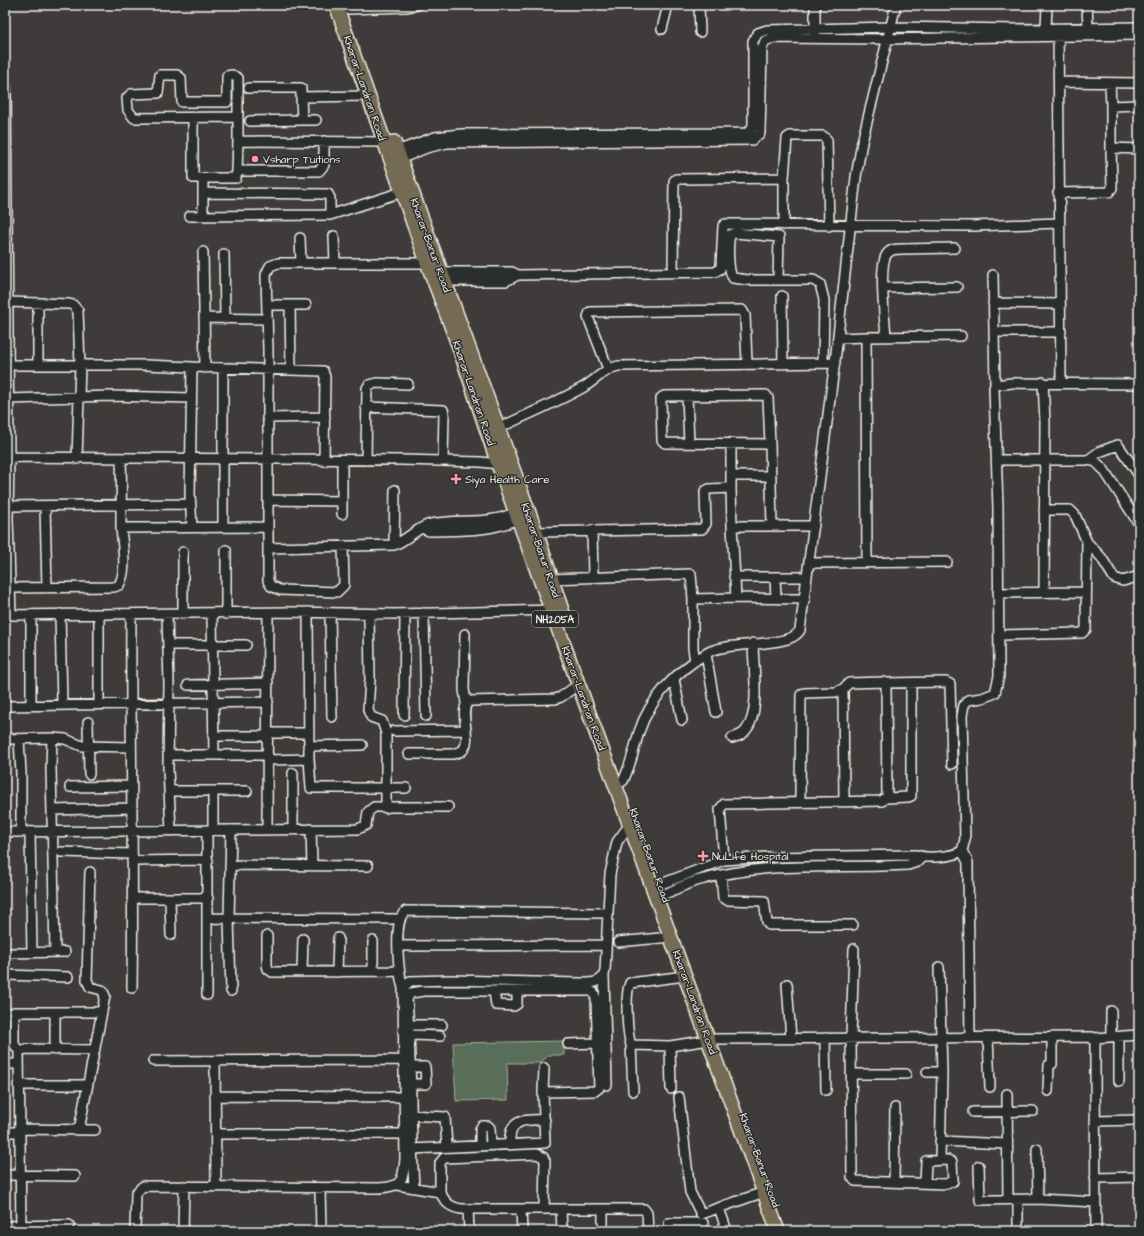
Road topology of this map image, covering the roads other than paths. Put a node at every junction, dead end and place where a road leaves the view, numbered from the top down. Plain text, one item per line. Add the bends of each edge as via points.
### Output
1 (417, 5) edge
2 (668, 5) edge
3 (699, 5) edge
4 (815, 5) edge
5 (896, 5) edge
6 (1047, 5) edge
7 (1087, 5) edge
8 (343, 6) edge
9 (1088, 27) junction
10 (1139, 27) edge
11 (891, 28) junction
12 (1046, 28) junction
13 (662, 29) dead end
14 (815, 29) junction
15 (700, 32) dead end
16 (1058, 32) junction
17 (758, 33) junction
18 (1139, 35) edge
19 (815, 39) junction
20 (888, 39) junction
21 (765, 40) junction
22 (1058, 82) junction
23 (1110, 83) junction
24 (1139, 83) edge
25 (6, 87) edge
26 (249, 88) dead end
27 (368, 96) junction
28 (301, 97) junction
29 (1139, 105) edge
30 (1112, 106) junction
31 (238, 117) junction
32 (193, 118) junction
33 (302, 120) junction
34 (316, 120) dead end
35 (250, 121) dead end
36 (6, 131) edge
37 (755, 133) junction
38 (238, 141) junction
39 (324, 141) junction
40 (384, 142) junction
41 (1111, 148) junction
42 (1139, 149) edge
43 (398, 155) junction
44 (238, 171) junction
45 (6, 176) edge
46 (784, 178) junction
47 (203, 182) dead end
48 (402, 192) junction
49 (1058, 192) junction
50 (203, 193) junction
51 (6, 215) edge
52 (203, 215) junction
53 (330, 215) junction
54 (190, 216) dead end
55 (1059, 223) junction
56 (784, 225) junction
57 (829, 226) junction
58 (850, 226) junction
59 (334, 236) dead end
60 (300, 238) dead end
61 (955, 248) dead end
62 (6, 252) edge
63 (203, 252) dead end
64 (224, 254) dead end
65 (301, 263) junction
66 (335, 264) junction
67 (438, 270) junction
68 (6, 272) edge
69 (673, 273) junction
70 (993, 275) dead end
71 (778, 280) junction
72 (956, 287) dead end
73 (883, 288) junction
74 (782, 296) dead end
75 (38, 303) junction
76 (993, 303) junction
77 (1060, 304) junction
78 (290, 305) junction
79 (306, 305) dead end
80 (267, 306) junction
81 (7, 307) edge
82 (204, 318) junction
83 (225, 318) junction
84 (267, 320) junction
85 (994, 332) junction
86 (1061, 332) junction
87 (961, 336) dead end
88 (866, 337) junction
89 (886, 337) junction
90 (838, 338) junction
91 (7, 359) edge
92 (747, 363) junction
93 (823, 363) junction
94 (835, 363) junction
95 (783, 364) junction
96 (38, 365) junction
97 (80, 365) junction
98 (192, 368) junction
99 (205, 368) junction
100 (223, 368) junction
101 (608, 369) junction
102 (268, 370) junction
103 (291, 370) junction
104 (1043, 382) junction
105 (1061, 383) junction
106 (408, 384) dead end
107 (1139, 384) edge
108 (995, 385) junction
109 (78, 396) junction
110 (686, 396) junction
111 (192, 398) junction
112 (7, 402) edge
113 (366, 407) junction
114 (325, 417) junction
115 (267, 418) junction
116 (499, 428) junction
117 (689, 443) junction
118 (731, 444) junction
119 (770, 444) junction
120 (7, 457) edge
121 (191, 458) junction
122 (77, 459) junction
123 (121, 459) junction
124 (222, 459) junction
125 (268, 460) junction
126 (342, 460) junction
127 (366, 460) junction
128 (997, 460) junction
129 (1044, 460) junction
130 (1088, 460) junction
131 (324, 461) junction
132 (443, 461) junction
133 (503, 462) junction
134 (1139, 475) edge
135 (731, 476) junction
136 (771, 476) junction
137 (731, 488) junction
138 (395, 490) dead end
139 (268, 500) junction
140 (342, 500) junction
141 (190, 504) junction
142 (121, 505) junction
143 (9, 506) junction
144 (46, 506) junction
145 (1044, 510) junction
146 (342, 514) dead end
147 (517, 515) junction
148 (6, 519) edge
149 (1139, 524) edge
150 (222, 526) junction
151 (732, 526) junction
152 (772, 526) junction
153 (814, 526) junction
154 (192, 527) junction
155 (268, 527) junction
156 (121, 528) junction
157 (592, 530) junction
158 (536, 532) junction
159 (1087, 542) junction
160 (394, 545) junction
161 (343, 546) junction
162 (268, 548) junction
163 (226, 550) dead end
164 (183, 552) dead end
165 (867, 562) junction
166 (947, 562) dead end
167 (810, 563) junction
168 (1139, 576) edge
169 (593, 577) junction
170 (734, 577) junction
171 (775, 577) junction
172 (808, 577) junction
173 (551, 579) junction
174 (10, 588) junction
175 (47, 588) junction
176 (998, 592) junction
177 (1044, 592) junction
178 (1086, 592) junction
179 (736, 598) junction
180 (776, 598) junction
181 (693, 599) junction
182 (805, 599) junction
183 (557, 610) junction
184 (308, 612) junction
185 (268, 613) junction
186 (330, 613) junction
187 (424, 613) junction
188 (60, 614) junction
189 (183, 614) junction
190 (212, 614) junction
191 (226, 614) junction
192 (369, 614) junction
193 (405, 614) junction
194 (8, 615) edge
195 (31, 615) junction
196 (99, 615) junction
197 (131, 615) junction
198 (167, 615) junction
199 (465, 634) dead end
200 (999, 635) junction
201 (753, 643) junction
202 (169, 645) junction
203 (212, 645) junction
204 (246, 645) dead end
205 (706, 654) junction
206 (695, 661) junction
207 (674, 679) junction
208 (268, 683) junction
209 (885, 683) junction
210 (911, 683) junction
211 (188, 684) dead end
212 (212, 684) junction
213 (579, 684) junction
214 (843, 689) junction
215 (268, 702) junction
216 (99, 703) junction
217 (169, 703) junction
218 (214, 703) junction
219 (466, 703) junction
220 (62, 704) junction
221 (130, 704) junction
222 (31, 705) junction
223 (5, 706) edge
224 (716, 712) dead end
225 (404, 715) dead end
226 (426, 716) dead end
227 (332, 717) dead end
228 (682, 720) dead end
229 (88, 722) dead end
230 (466, 730) junction
231 (394, 731) dead end
232 (309, 733) junction
233 (268, 735) junction
234 (213, 736) junction
235 (52, 738) junction
236 (732, 738) dead end
237 (5, 739) edge
238 (19, 739) junction
239 (362, 745) dead end
240 (308, 746) junction
241 (89, 747) junction
242 (131, 747) junction
243 (214, 754) junction
244 (409, 754) dead end
245 (168, 755) junction
246 (268, 757) junction
247 (309, 759) junction
248 (952, 764) dead end
249 (293, 773) dead end
250 (89, 774) dead end
251 (619, 783) junction
252 (132, 786) junction
253 (70, 787) dead end
254 (386, 788) junction
255 (406, 788) dead end
256 (170, 791) junction
257 (246, 791) dead end
258 (213, 792) junction
259 (886, 798) junction
260 (800, 801) junction
261 (844, 801) junction
262 (448, 807) dead end
263 (132, 808) junction
264 (386, 808) junction
265 (52, 810) junction
266 (630, 824) junction
267 (268, 829) junction
268 (311, 829) junction
269 (210, 830) junction
270 (231, 830) junction
271 (293, 830) junction
272 (131, 831) junction
273 (171, 831) junction
274 (5, 832) edge
275 (26, 832) junction
276 (53, 832) junction
277 (962, 851) junction
278 (60, 852) dead end
279 (132, 857) junction
280 (922, 857) junction
281 (208, 860) junction
282 (724, 860) junction
283 (230, 865) junction
284 (312, 866) junction
285 (368, 866) dead end
286 (90, 872) dead end
287 (721, 875) junction
288 (658, 882) junction
289 (132, 898) junction
290 (170, 898) junction
291 (208, 898) junction
292 (607, 912) junction
293 (208, 918) junction
294 (229, 918) junction
295 (399, 919) junction
296 (853, 925) dead end
297 (171, 935) dead end
298 (267, 936) dead end
299 (671, 937) junction
300 (303, 938) dead end
301 (338, 938) dead end
302 (373, 941) dead end
303 (618, 942) dead end
304 (605, 945) junction
305 (398, 946) junction
306 (854, 949) dead end
307 (55, 952) junction
308 (65, 952) dead end
309 (5, 953) edge
310 (32, 953) junction
311 (939, 967) dead end
312 (373, 971) junction
313 (399, 971) junction
314 (302, 972) junction
315 (337, 972) junction
316 (5, 975) edge
317 (604, 976) junction
318 (685, 976) junction
319 (68, 977) dead end
320 (788, 984) dead end
321 (132, 988) dead end
322 (403, 988) junction
323 (231, 991) dead end
324 (494, 991) junction
325 (517, 991) junction
326 (207, 995) dead end
327 (1111, 1011) dead end
328 (10, 1012) edge
329 (55, 1012) junction
330 (102, 1012) junction
331 (409, 1025) junction
332 (442, 1025) dead end
333 (410, 1035) junction
334 (1139, 1035) edge
335 (440, 1036) dead end
336 (940, 1037) junction
337 (1052, 1037) junction
338 (1115, 1037) junction
339 (825, 1038) junction
340 (851, 1038) junction
341 (970, 1038) junction
342 (988, 1038) junction
343 (1094, 1038) junction
344 (712, 1039) junction
345 (791, 1039) junction
346 (597, 1043) junction
347 (568, 1044) dead end
348 (631, 1045) junction
349 (13, 1046) edge
350 (670, 1046) junction
351 (55, 1050) junction
352 (95, 1050) junction
353 (403, 1060) junction
354 (153, 1061) dead end
355 (215, 1061) junction
356 (5, 1064) edge
357 (18, 1064) junction
358 (411, 1067) junction
359 (544, 1068) dead end
360 (927, 1072) dead end
361 (942, 1072) junction
362 (851, 1074) junction
363 (906, 1074) dead end
364 (1119, 1082) dead end
365 (411, 1084) junction
366 (18, 1085) junction
367 (87, 1085) junction
368 (607, 1085) dead end
369 (990, 1087) dead end
370 (671, 1089) dead end
371 (826, 1090) dead end
372 (633, 1091) dead end
373 (1048, 1091) dead end
374 (543, 1092) junction
375 (1007, 1094) dead end
376 (216, 1096) junction
377 (404, 1097) junction
378 (679, 1097) dead end
379 (895, 1108) dead end
380 (1033, 1111) dead end
381 (973, 1112) dead end
382 (1007, 1112) junction
383 (411, 1115) junction
384 (545, 1120) junction
385 (1095, 1120) junction
386 (1139, 1120) edge
387 (79, 1130) junction
388 (95, 1130) dead end
389 (19, 1131) junction
390 (5, 1132) edge
391 (216, 1134) junction
392 (404, 1134) junction
393 (940, 1141) junction
394 (510, 1144) junction
395 (1006, 1144) junction
396 (491, 1145) junction
397 (480, 1146) junction
398 (447, 1147) junction
399 (411, 1149) junction
400 (1037, 1149) dead end
401 (940, 1160) junction
402 (979, 1166) dead end
403 (5, 1174) edge
404 (20, 1175) junction
405 (75, 1176) dead end
406 (1139, 1177) edge
407 (1095, 1178) junction
408 (894, 1182) junction
409 (925, 1183) junction
410 (397, 1185) junction
411 (184, 1186) junction
412 (216, 1187) junction
413 (414, 1187) junction
414 (320, 1188) junction
415 (440, 1192) junction
416 (764, 1192) junction
417 (1038, 1199) junction
418 (1013, 1200) junction
419 (1095, 1202) junction
420 (544, 1208) junction
421 (719, 1208) junction
422 (468, 1209) junction
423 (521, 1209) junction
424 (561, 1210) junction
425 (603, 1210) junction
426 (703, 1222) edge
427 (670, 1223) dead end
428 (69, 1225) dead end
429 (5, 1226) edge
430 (20, 1228) edge
431 (135, 1231) edge
432 (183, 1231) edge
433 (321, 1231) edge
434 (469, 1231) edge
435 (522, 1231) edge
436 (562, 1231) edge
437 (604, 1231) edge
438 (648, 1231) edge
439 (727, 1231) edge
440 (778, 1231) edge
441 (786, 1231) edge
442 (1018, 1231) edge
443 (1096, 1231) edge

1 - 8 street
2 - 13 street
3 - 15 street
4 - 14 street
5 - 11 street
6 - 12 street
7 - 9 street
8 - 27 highway, Kharar-Landran Road / NH205A
8 - 43 highway, Kharar-Banur Road / NH205A
9 - 10 street
9 - 16 street
11 - 12 street
11 - 14 street
11 - 20 street
12 - 16 street
14 - 17 street via 781,29
14 - 19 street
16 - 18 street
16 - 20 street
16 - 22 street
17 - 21 street
17 - 37 street via 752,46
19 - 20 street
19 - 21 street
20 - 58 street via 862,142
21 - 37 street via 760,70 760,133
22 - 23 street
22 - 49 street
23 - 24 street
23 - 30 street
25 - 36 street
26 - 28 street via 301,88
27 - 28 street
27 - 40 highway, Kharar-Landran Road / NH205A
28 - 33 street
29 - 30 street
30 - 41 street
31 - 32 street
31 - 32 street via 238,78 232,75 227,76 227,102 182,102 181,78 177,75 160,75 158,93 131,94 127,98 128,110 134,118
31 - 38 street
32 - 44 street via 193,178 236,178
33 - 34 street
33 - 35 street
36 - 45 street
37 - 43 street via 752,140 565,139 444,135
38 - 39 street
38 - 44 street
39 - 40 street
39 - 44 street via 324,165 319,171
40 - 48 highway, Kharar-Landran Road / NH205A
41 - 42 street
41 - 49 street via 1112,188 1109,192
43 - 67 highway, Kharar-Banur Road / NH205A
45 - 51 street
46 - 56 street
46 - 57 street via 787,138 825,136
46 - 69 street via 676,179
47 - 50 street
48 - 53 street
48 - 67 highway, Kharar-Landran Road / NH205A
49 - 55 street
50 - 52 street
50 - 53 street via 328,194
51 - 62 street
52 - 53 street
52 - 54 street
55 - 58 street
55 - 77 street
56 - 57 street
56 - 69 street via 725,224 720,269 715,272
57 - 58 street
58 - 90 street
59 - 66 street
60 - 65 street
61 - 73 street via 918,248 890,252 884,260
62 - 68 street
63 - 82 street
64 - 83 street
65 - 66 street
65 - 80 street via 278,263 270,266 265,278
66 - 67 street
67 - 69 street via 512,272 518,276
67 - 116 highway, Kharar-Banur Road / NH205A
67 - 133 highway, Kharar-Landran Road / NH205A via 459,347
68 - 81 street
70 - 76 street
71 - 71 street via 732,278 729,271 731,234 778,235
71 - 93 street via 813,280 820,284 824,300
72 - 73 street
73 - 89 street
74 - 95 street
75 - 81 street
75 - 96 street
75 - 97 street via 69,304 76,307 79,315
76 - 77 street
76 - 85 street
77 - 86 street
78 - 79 street
78 - 80 street
78 - 103 street
80 - 84 street
81 - 91 street
82 - 83 street
82 - 99 street
83 - 84 street
84 - 102 street
85 - 86 street
85 - 108 street
86 - 105 street
87 - 89 street
88 - 89 street
88 - 90 street
88 - 165 street
90 - 94 street
91 - 96 street
91 - 112 street
92 - 95 street
92 - 101 street via 618,366
92 - 101 street via 745,315 742,310 590,312 588,317
93 - 94 street
93 - 95 street
94 - 153 street
96 - 97 street
97 - 98 street
97 - 109 street
98 - 99 street
98 - 111 street
99 - 100 street
100 - 102 street
100 - 124 street
101 - 116 street via 580,389
102 - 103 street
102 - 115 street
103 - 114 street via 318,369 324,373
104 - 105 street
104 - 108 street
104 - 129 street
105 - 107 street
106 - 113 street via 369,385
108 - 128 street
109 - 111 street
109 - 112 street
109 - 122 street
110 - 117 street
110 - 117 street via 664,396 660,400 663,442
110 - 119 street via 767,396
111 - 121 street
112 - 120 street
113 - 127 street
113 - 132 street via 442,410
114 - 115 street
114 - 131 street
115 - 125 street
116 - 133 highway, Kharar-Banur Road / NH205A
117 - 118 street
118 - 119 street
118 - 135 street
119 - 136 street
120 - 122 street
120 - 143 street
121 - 123 street
121 - 124 street
121 - 141 street
122 - 123 street
123 - 142 street
124 - 125 street
124 - 150 street
125 - 131 street
125 - 139 street
126 - 127 street
126 - 131 street
126 - 140 street
127 - 132 street
128 - 129 street
128 - 176 street
129 - 130 street
129 - 145 street
130 - 134 street via 1099,452 1118,445
130 - 149 street via 1096,462 1104,470
132 - 133 street
133 - 147 highway, Kharar-Landran Road / NH205A
133 - 158 highway, Kharar-Banur Road / NH205A
135 - 136 street
135 - 137 street
136 - 152 street
137 - 151 street
137 - 157 street via 705,491 706,524 702,529
138 - 160 street
139 - 140 street
139 - 155 street
140 - 146 street
141 - 142 street
141 - 154 street
142 - 144 street
142 - 156 street
143 - 144 street
143 - 148 street
144 - 175 street
145 - 159 street via 1072,512
145 - 177 street
147 - 160 street via 499,527 486,529 429,531 422,528 405,541
147 - 183 highway, Kharar-Landran Road / NH205A
148 - 174 street
150 - 154 street
150 - 155 street
151 - 152 street
151 - 170 street
152 - 153 street
153 - 167 street
154 - 156 street
155 - 162 street
156 - 175 street via 123,551 122,577 119,585
157 - 158 street
157 - 169 street
158 - 173 highway, Kharar-Banur Road / NH205A
159 - 168 street via 1101,557 1114,578 1123,582
159 - 178 street
160 - 161 street
161 - 162 street
161 - 162 street via 344,585 337,592 274,588 268,581
163 - 191 street
164 - 189 street
165 - 166 street
165 - 167 street
167 - 172 street
169 - 173 street
169 - 181 street via 691,574
170 - 171 street
170 - 179 street
171 - 172 street
171 - 180 street
172 - 182 street
173 - 183 highway, Kharar-Banur Road / NH205A
174 - 175 street
174 - 194 street
176 - 177 street
176 - 200 street
177 - 178 street
178 - 200 street via 1087,626 1082,633
179 - 180 street
179 - 181 street
180 - 182 street
181 - 206 street via 692,648
182 - 201 street via 797,636 786,640
183 - 187 street
183 - 213 highway, Kharar-Landran Road / NH205A
183 - 251 highway, Kharar-Banur Road / NH205A
184 - 185 street
184 - 186 street
184 - 232 street
185 - 191 street
185 - 208 street
186 - 192 street
186 - 227 street
187 - 193 street
187 - 226 street
188 - 195 street
188 - 196 street
188 - 220 street
189 - 190 street
189 - 198 street
190 - 191 street
190 - 203 street
192 - 193 street
192 - 254 street via 368,710 371,718 382,721 386,733
193 - 225 street
194 - 195 street
195 - 222 street
196 - 197 street
196 - 216 street
197 - 198 street
197 - 221 street
198 - 202 street
199 - 219 street
200 - 277 street via 999,676 995,693 968,700 962,716 965,839
201 - 205 street via 720,648
201 - 236 street via 754,714 743,734
202 - 203 street
202 - 217 street
203 - 204 street
203 - 212 street
205 - 206 street
205 - 224 street
206 - 207 street
207 - 228 street
207 - 251 street via 649,707 639,731 630,767
208 - 212 street
208 - 215 street
209 - 210 street
209 - 214 street via 849,683
209 - 259 street
210 - 248 street via 950,684
210 - 259 street via 910,796
211 - 212 street
212 - 218 street
213 - 219 street via 555,699
213 - 251 highway, Kharar-Landran Road / NH205A
214 - 260 street via 801,695
214 - 261 street
215 - 218 street
215 - 233 street
216 - 220 street
216 - 221 street
217 - 218 street
217 - 221 street
217 - 245 street
218 - 234 street
219 - 230 street
220 - 222 street
221 - 242 street
222 - 223 street
229 - 241 street
230 - 231 street
230 - 244 street via 465,749 459,753
232 - 233 street
232 - 240 street
233 - 234 street
233 - 246 street
234 - 243 street
235 - 238 street
235 - 241 street via 65,739 77,746
235 - 265 street
237 - 238 street
238 - 275 street
239 - 240 street
240 - 247 street
241 - 242 street
241 - 250 street
242 - 252 street
243 - 245 street
243 - 246 street
245 - 256 street
246 - 247 street
246 - 267 street
247 - 254 street via 310,786 313,789
249 - 271 street
251 - 266 highway, Kharar-Landran Road / NH205A
251 - 288 highway, Kharar-Banur Road / NH205A
252 - 253 street
252 - 263 street
254 - 255 street
254 - 264 street
256 - 258 street
256 - 273 street
257 - 258 street
258 - 269 street
259 - 261 street via 882,801
260 - 261 street
260 - 282 street via 721,805
262 - 264 street
263 - 265 street
263 - 272 street
264 - 268 street via 370,809 366,825 362,828
265 - 276 street
266 - 288 highway, Kharar-Landran Road / NH205A
266 - 292 street via 617,842 610,874
267 - 270 street
267 - 271 street
268 - 271 street
268 - 284 street
269 - 270 street
269 - 273 street
269 - 281 street
270 - 283 street
272 - 273 street
272 - 276 street
272 - 279 street
274 - 275 street
275 - 276 street
275 - 310 street
276 - 307 street
277 - 280 street
277 - 341 street via 968,862
278 - 279 street
279 - 281 street
279 - 289 street
280 - 282 street via 916,855
280 - 287 street via 908,865 767,869
281 - 291 street
282 - 288 street
283 - 284 street
283 - 294 street
284 - 285 street
286 - 330 street via 87,980 90,987 104,993
287 - 288 street via 690,883
287 - 296 street via 723,898 764,901 769,925
288 - 299 highway, Kharar-Landran Road / NH205A
288 - 344 highway, Kharar-Banur Road / NH205A
289 - 290 street
289 - 321 street
290 - 291 street
290 - 297 street
291 - 293 street
292 - 295 street via 410,910 403,912
292 - 304 street
293 - 294 street
293 - 326 street
294 - 295 street
294 - 323 street
295 - 305 street
298 - 314 street via 267,965 270,971
299 - 303 street
299 - 318 highway, Kharar-Landran Road / NH205A
300 - 314 street
301 - 315 street
302 - 312 street
304 - 305 street
304 - 317 street
305 - 313 street
306 - 340 street
307 - 308 street
307 - 310 street
309 - 310 street
311 - 336 street
312 - 313 street
312 - 315 street
313 - 322 street
314 - 315 street
316 - 319 street
317 - 322 street via 591,983 410,981
317 - 368 street
318 - 344 highway, Kharar-Landran Road / NH205A
318 - 348 street via 630,983 628,1011
320 - 345 street
322 - 353 street
324 - 325 street
324 - 325 street via 496,1005 514,1006 517,1004
324 - 331 street via 415,992 407,999
325 - 346 street via 591,991 596,999
327 - 338 street
328 - 329 street
328 - 349 street
329 - 330 street
329 - 351 street
330 - 352 street
331 - 332 street
331 - 333 street
333 - 335 street
333 - 358 street
334 - 338 street
336 - 340 street
336 - 341 street
336 - 361 street
337 - 342 street
337 - 343 street
337 - 373 street
338 - 343 street
338 - 364 street
339 - 340 street
339 - 345 street
339 - 371 street
340 - 362 street
341 - 342 street
342 - 369 street
343 - 385 street
344 - 345 street
344 - 350 street
344 - 416 highway, Kharar-Landran Road / NH205A
344 - 441 highway, Kharar-Banur Road / NH205A
346 - 347 street
346 - 374 street via 598,1090
348 - 350 street
348 - 372 street
349 - 351 street
349 - 357 street
350 - 370 street
351 - 352 street
352 - 367 street
353 - 355 street
353 - 377 street
354 - 355 street
355 - 376 street
356 - 357 street
357 - 366 street
358 - 365 street
358 - 365 street via 425,1067 427,1081 426,1084
359 - 374 street
360 - 361 street
361 - 393 street
362 - 363 street
362 - 408 street via 853,1179
365 - 383 street
366 - 367 street
366 - 389 street
367 - 387 street
374 - 384 street
375 - 382 street
376 - 377 street
376 - 391 street
377 - 392 street
378 - 426 street via 690,1192
379 - 408 street
380 - 382 street
381 - 382 street
382 - 395 street
383 - 398 street via 445,1116
383 - 399 street
384 - 394 street via 526,1120 513,1126
384 - 394 street via 545,1143
385 - 386 street
385 - 407 street
387 - 388 street
387 - 389 street
389 - 390 street
389 - 404 street
391 - 392 street
391 - 412 street
392 - 410 street via 404,1173
393 - 395 street
393 - 401 street
394 - 396 street
395 - 418 street
396 - 397 street
396 - 397 street via 490,1128 482,1126
397 - 398 street
398 - 399 street
399 - 413 street
400 - 417 street
401 - 409 street via 926,1161
401 - 409 street via 952,1162 953,1182
402 - 418 street via 980,1200
403 - 404 street
404 - 405 street
404 - 430 street
406 - 407 street
407 - 419 street
408 - 409 street
410 - 413 street
410 - 414 street via 379,1188
411 - 412 street
411 - 431 street via 143,1186 138,1189 135,1198
411 - 432 street
412 - 414 street
413 - 415 street
414 - 433 street
415 - 420 street via 440,1163 444,1158 537,1154 545,1161
415 - 422 street via 450,1207
416 - 421 street
416 - 440 highway, Kharar-Landran Road / NH205A
417 - 418 street
417 - 419 street
418 - 442 street
419 - 443 street
420 - 423 street
420 - 424 street
421 - 426 street
421 - 439 street
422 - 423 street
422 - 434 street
423 - 435 street
424 - 425 street
424 - 436 street
425 - 437 street
425 - 438 street via 646,1210
426 - 427 street
428 - 430 street
429 - 430 street

